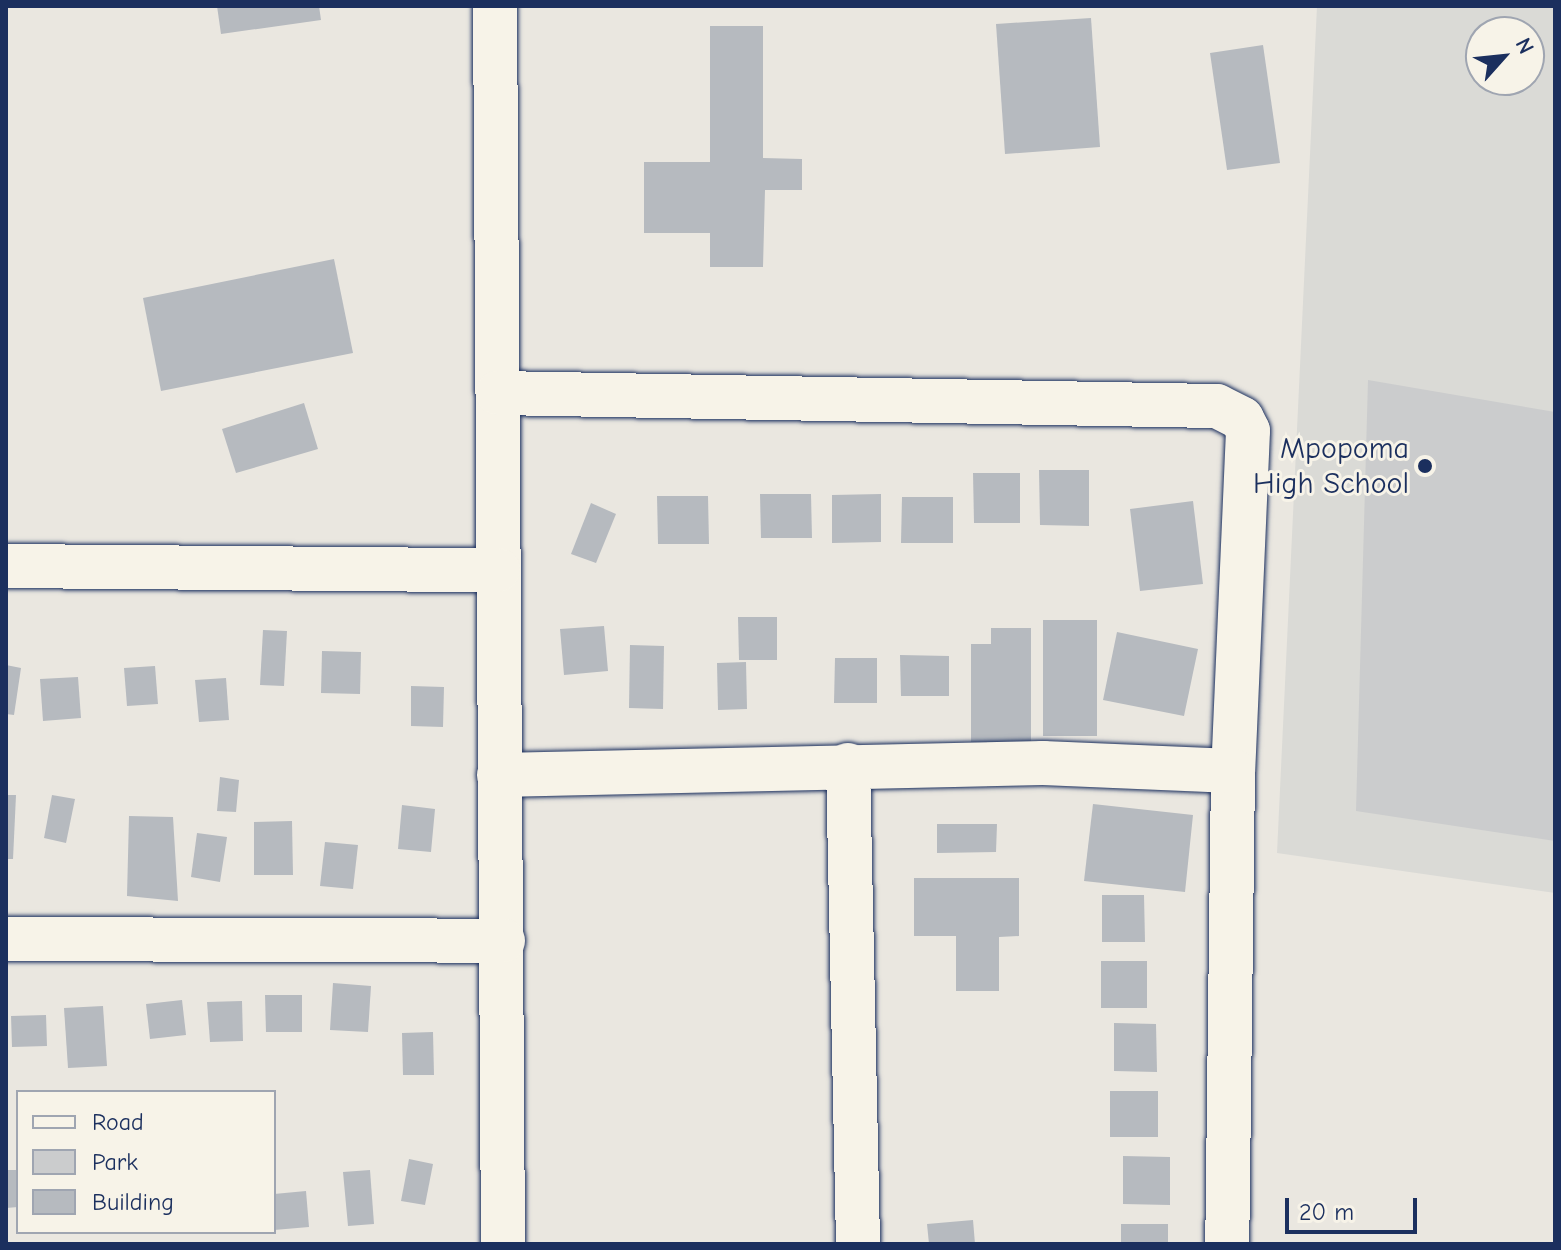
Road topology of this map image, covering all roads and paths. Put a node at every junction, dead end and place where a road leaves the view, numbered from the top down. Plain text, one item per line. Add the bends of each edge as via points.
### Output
1 (495, 6) edge
2 (498, 393) junction
3 (6, 566) edge
4 (498, 570) junction
5 (848, 765) junction
6 (1233, 771) junction
7 (499, 775) junction
8 (6, 939) edge
9 (503, 941) junction
10 (503, 1244) edge
11 (858, 1244) edge
12 (1227, 1244) edge

1 - 2 street
2 - 4 street
2 - 6 street via 1217,406 1230,411 1248,431
3 - 4 street
4 - 7 street
5 - 6 street via 1043,763
5 - 7 street
5 - 11 street
6 - 12 street
7 - 9 street
8 - 9 street
9 - 10 street

